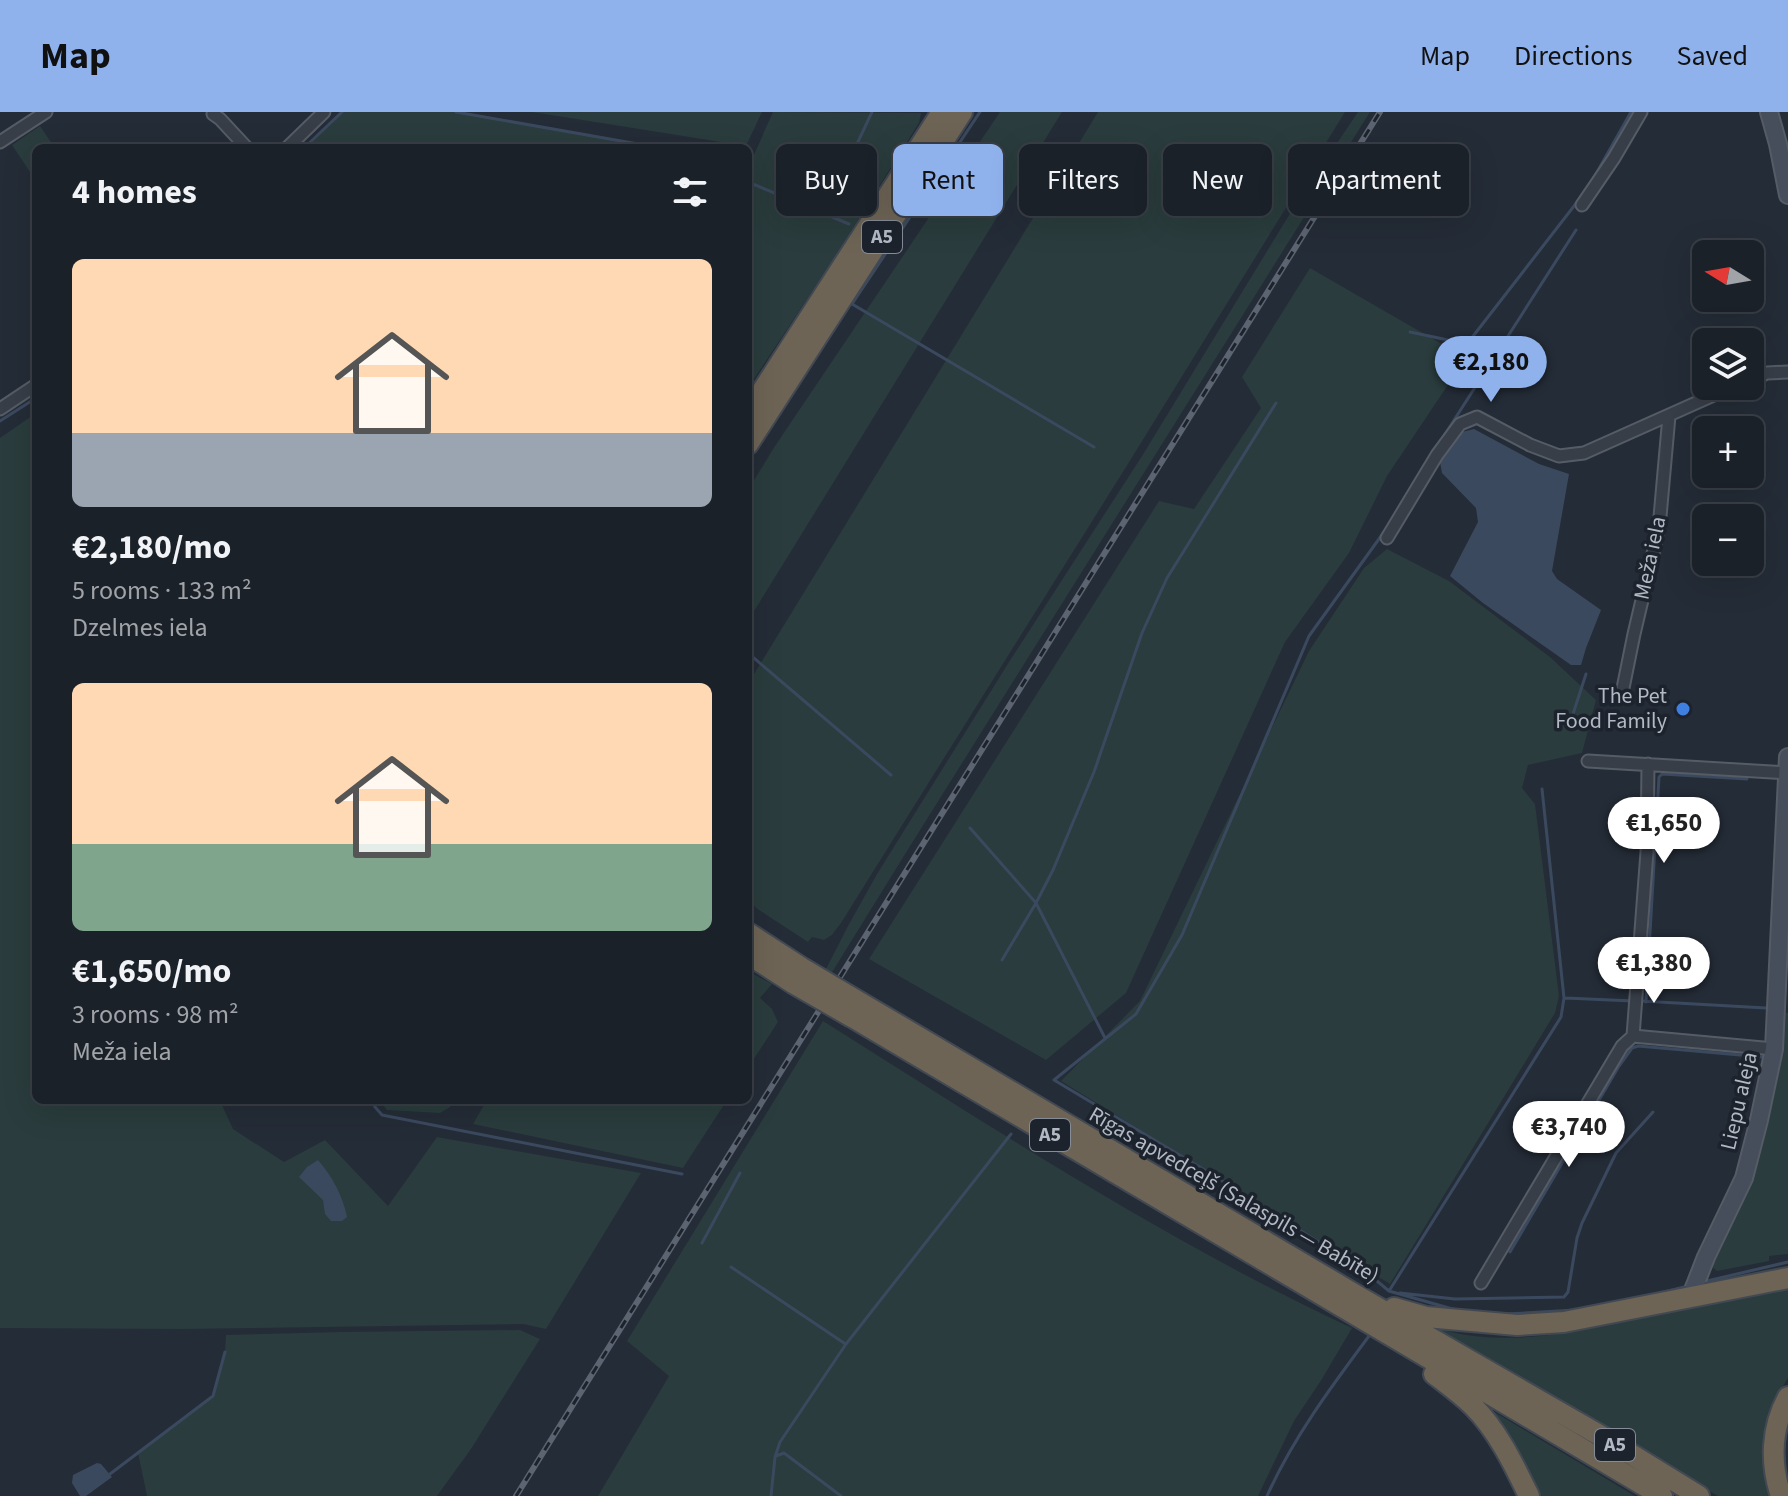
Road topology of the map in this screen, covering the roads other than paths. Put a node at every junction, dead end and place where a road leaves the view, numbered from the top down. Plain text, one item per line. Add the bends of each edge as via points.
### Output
1 (46, 112) edge
2 (324, 112) edge
3 (942, 112) edge
4 (962, 112) edge
5 (1641, 112) edge
6 (1769, 112) edge
7 (213, 114) edge
8 (0, 142) edge
9 (243, 144) edge
10 (291, 144) edge
11 (1788, 195) edge
12 (1582, 205) dead end
13 (1788, 372) edge
14 (1764, 374) edge
15 (32, 387) edge
16 (1704, 400) edge
17 (1, 406) edge
18 (752, 407) edge
19 (1669, 416) junction
20 (752, 438) edge
21 (1387, 538) dead end
22 (1621, 698) dead end
23 (1788, 757) edge
24 (1588, 761) dead end
25 (1648, 764) junction
26 (1788, 773) edge
27 (752, 936) edge
28 (752, 956) edge
29 (798, 975) junction
30 (856, 1010) junction
31 (1633, 1036) junction
32 (1774, 1049) junction
33 (1788, 1278) edge
34 (1481, 1283) dead end
35 (1356, 1295) junction
36 (1690, 1298) junction
37 (1388, 1336) junction
38 (1788, 1397) edge
39 (1529, 1496) edge
40 (1662, 1496) edge
41 (1699, 1496) edge
42 (1781, 1496) edge

1 - 8 street
2 - 10 street
3 - 18 highway, A5
4 - 20 highway, A5
5 - 12 street
6 - 11 street
7 - 9 street
13 - 14 street
15 - 17 street
16 - 19 street
19 - 21 street via 1584,453 1559,456 1477,417 1468,419 1437,455
19 - 22 street, Meža iela via 1659,528
23 - 26 street, Liepu aleja
24 - 25 street
25 - 26 street
25 - 31 street
26 - 32 street, Liepu aleja
27 - 29 highway, Rīgas apvedceļš (Salaspils — Babīte) / A5
28 - 29 highway, Rīgas apvedceļš (Salaspils — Babīte) / A5
29 - 30 highway, Rīgas apvedceļš (Salaspils — Babīte) / A5, bridge
30 - 35 highway, Rīgas apvedceļš (Salaspils — Babīte) / A5
30 - 37 highway, Rīgas apvedceļš (Salaspils — Babīte) / A5
31 - 32 street
31 - 34 street via 1622,1046
32 - 36 street, Liepu aleja via 1744,1178
33 - 36 highway
35 - 36 highway via 1426,1317 1517,1325 1564,1322
35 - 41 highway, Rīgas apvedceļš (Salaspils — Babīte) / A5
37 - 39 highway via 1474,1406 1512,1460
37 - 40 highway, Rīgas apvedceļš (Salaspils — Babīte) / A5
38 - 42 highway via 1774,1445

